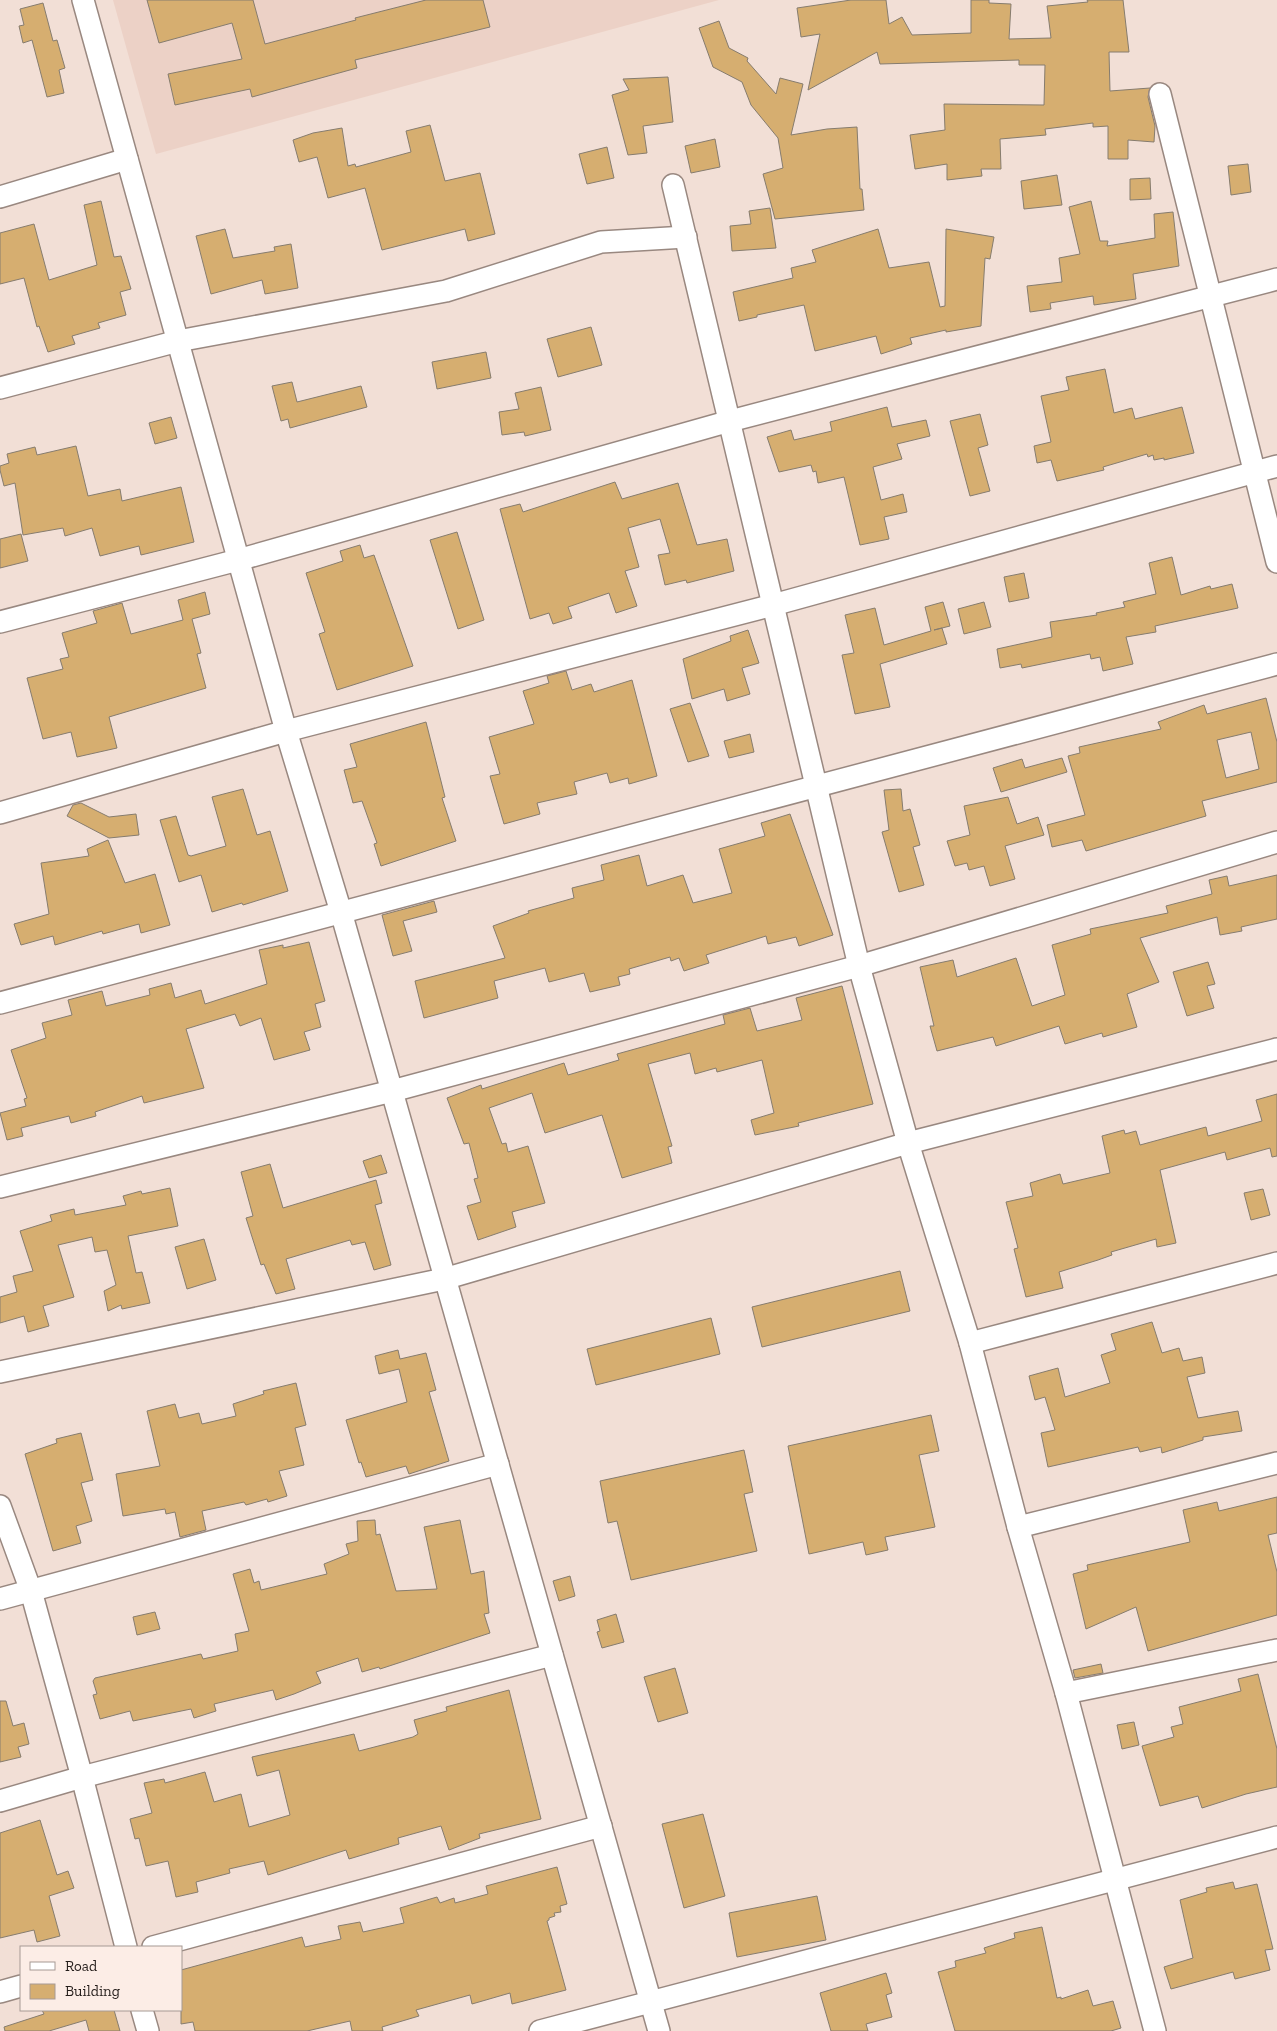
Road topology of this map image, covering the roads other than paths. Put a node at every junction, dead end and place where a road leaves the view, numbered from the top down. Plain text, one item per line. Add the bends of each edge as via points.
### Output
1 (83, 0) edge
2 (1160, 94) dead end
3 (126, 159) junction
4 (674, 185) dead end
5 (0, 197) edge
6 (686, 237) junction
7 (1277, 279) edge
8 (1210, 296) junction
9 (178, 341) junction
10 (0, 388) edge
11 (730, 421) junction
12 (1277, 466) edge
13 (1254, 471) junction
14 (238, 560) junction
15 (1277, 562) edge
16 (773, 605) junction
17 (0, 622) edge
18 (1277, 664) edge
19 (286, 732) junction
20 (817, 788) junction
21 (0, 813) edge
22 (1277, 842) edge
23 (341, 912) junction
24 (859, 966) junction
25 (0, 1003) edge
26 (1277, 1050) edge
27 (392, 1091) junction
28 (908, 1142) junction
29 (0, 1187) edge
30 (1277, 1263) edge
31 (444, 1279) junction
32 (970, 1343) junction
33 (0, 1372) edge
34 (1277, 1462) edge
35 (498, 1464) junction
36 (0, 1506) edge
37 (1018, 1528) junction
38 (31, 1591) junction
39 (0, 1599) edge
40 (1277, 1650) edge
41 (552, 1655) junction
42 (1066, 1693) junction
43 (82, 1777) junction
44 (0, 1801) edge
45 (601, 1826) junction
46 (1277, 1837) edge
47 (1115, 1879) junction
48 (126, 1946) edge
49 (157, 1946) edge
50 (20, 1986) edge
51 (0, 1992) edge
52 (651, 2002) junction
53 (142, 2011) edge
54 (148, 2031) edge
55 (540, 2031) edge
56 (659, 2031) edge
57 (1155, 2031) edge

1 - 3 street
2 - 8 street
3 - 5 street
3 - 9 street
4 - 6 street
6 - 9 street via 600,242 446,291
6 - 11 street
7 - 8 street
8 - 11 street
8 - 13 street
9 - 10 street
9 - 14 street
11 - 14 street
11 - 16 street
12 - 13 street
13 - 15 street
13 - 16 street
14 - 17 street
14 - 19 street
16 - 19 street
16 - 20 street
18 - 20 street
19 - 21 street
19 - 23 street
20 - 23 street
20 - 24 street
22 - 24 street
23 - 25 street
23 - 27 street
24 - 27 street
24 - 28 street
26 - 28 street
27 - 29 street
27 - 31 street
28 - 31 street
28 - 32 street
30 - 32 street
31 - 33 street
31 - 35 street
32 - 37 street
34 - 37 street
35 - 38 street
35 - 41 street
36 - 38 street
37 - 42 street
38 - 39 street
38 - 43 street
40 - 42 street
41 - 43 street
41 - 45 street
42 - 47 street
43 - 44 street
43 - 48 street
45 - 49 street
45 - 52 street
46 - 47 street
47 - 52 street
47 - 57 street
50 - 51 street
52 - 55 street
52 - 56 street
53 - 54 street

